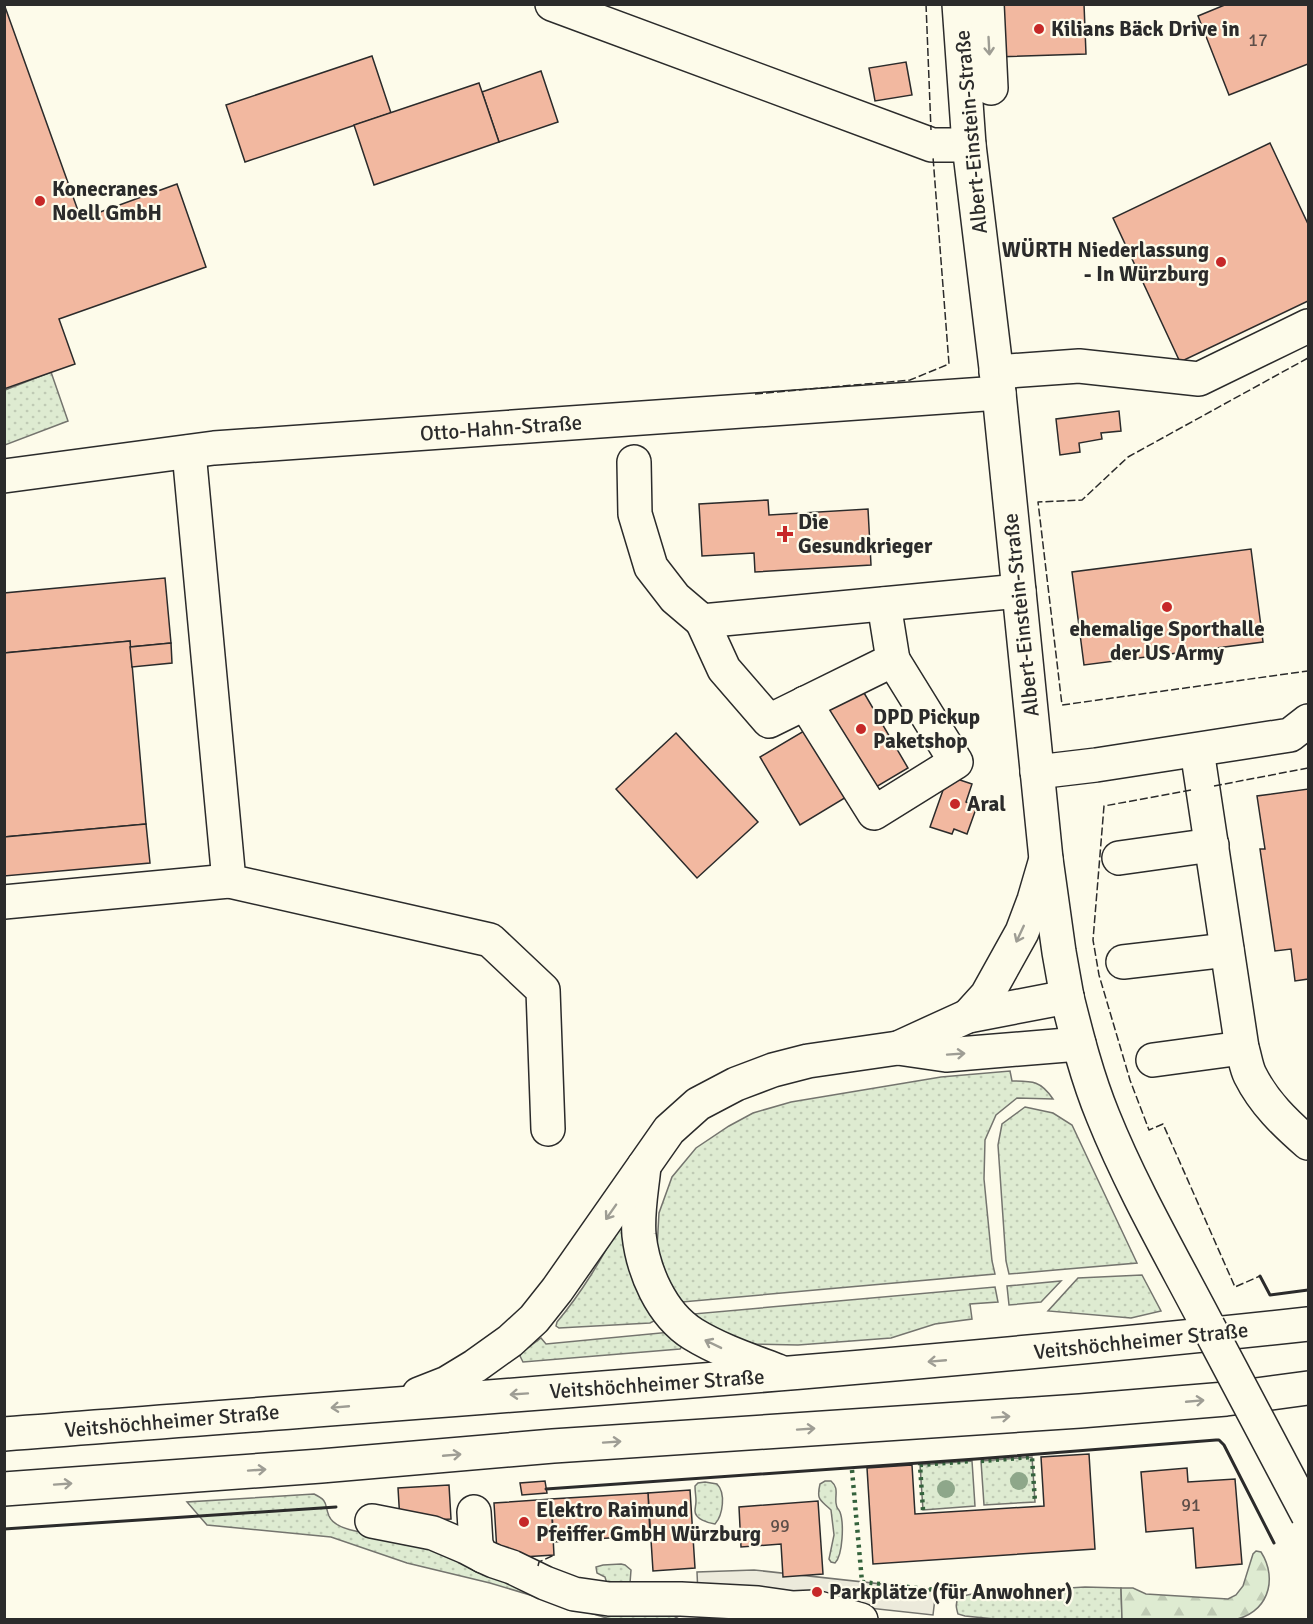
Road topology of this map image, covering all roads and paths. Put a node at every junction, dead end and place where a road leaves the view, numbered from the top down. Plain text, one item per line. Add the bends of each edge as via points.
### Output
1 (552, 4) edge
2 (959, 4) edge
3 (987, 4) edge
4 (991, 88) dead end
5 (969, 145) junction
6 (1308, 326) edge
7 (998, 382) junction
8 (189, 452) junction
9 (634, 462) dead end
10 (4, 476) edge
11 (1019, 591) junction
12 (884, 604) junction
13 (702, 621) junction
14 (893, 660) junction
15 (805, 704) junction
16 (1308, 722) edge
17 (1197, 750) junction
18 (1037, 772) junction
19 (1212, 845) junction
20 (1119, 858) dead end
21 (1046, 859) junction
22 (229, 881) junction
23 (4, 902) edge
24 (1227, 950) junction
25 (1123, 962) dead end
26 (1067, 997) junction
27 (968, 1016) junction
28 (1079, 1044) junction
29 (898, 1048) junction
30 (1242, 1048) junction
31 (1153, 1060) dead end
32 (548, 1129) dead end
33 (1308, 1143) edge
34 (644, 1164) junction
35 (1308, 1324) edge
36 (786, 1374) junction
37 (1308, 1388) edge
38 (398, 1403) junction
39 (4, 1434) edge
40 (4, 1489) edge
41 (474, 1512) dead end
42 (1308, 1515) edge
43 (372, 1521) dead end
44 (483, 1556) junction
45 (861, 1620) edge

1 - 5 main road via 932,145
2 - 5 main road, Albert-Einstein-Straße
3 -> 4 main road
5 - 7 main road, Albert-Einstein-Straße
6 - 7 main road, Otto-Hahn-Straße via 1199,379 1079,366
7 - 8 main road, Otto-Hahn-Straße
7 - 11 main road, Albert-Einstein-Straße
8 - 10 main road, Otto-Hahn-Straße
8 - 22 main road
9 - 13 main road via 635,514 651,567 675,598
11 - 12 main road
11 - 18 main road, Albert-Einstein-Straße
12 - 13 main road
12 - 14 main road
13 - 15 main road via 724,669 769,721
14 - 15 main road
14 - 15 main road via 956,762 874,813
16 - 17 main road via 1290,735
17 - 18 main road
17 - 19 main road
18 - 21 main road, Albert-Einstein-Straße
19 - 20 main road
19 - 24 main road
21 - 26 main road, Albert-Einstein-Straße
21 -> 27 main road via 1022,932 999,976
22 - 23 main road
22 - 32 main road via 490,940 543,990
24 - 25 main road
24 - 30 main road
26 - 27 main road
26 - 28 main road, Albert-Einstein-Straße
27 - 29 main road
29 -> 28 main road via 946,1055
28 - 42 main road, Albert-Einstein-Straße, bridge via 1103,1116 1147,1210
29 - 34 main road via 808,1061 735,1084 698,1104 669,1130
30 - 31 main road
30 - 33 main road via 1249,1074 1267,1103
36 -> 34 main road via 691,1333 670,1313 652,1285 644,1263 639,1234
34 -> 38 main road via 557,1290 522,1330 447,1383
35 -> 36 main road, Veitshöchheimer Straße
36 -> 38 main road, Veitshöchheimer Straße
40 -> 37 main road via 565,1445 1080,1412
38 -> 39 main road, Veitshöchheimer Straße
41 - 44 main road via 476,1544
43 - 44 main road via 433,1533
44 - 45 main road via 574,1594 815,1607

